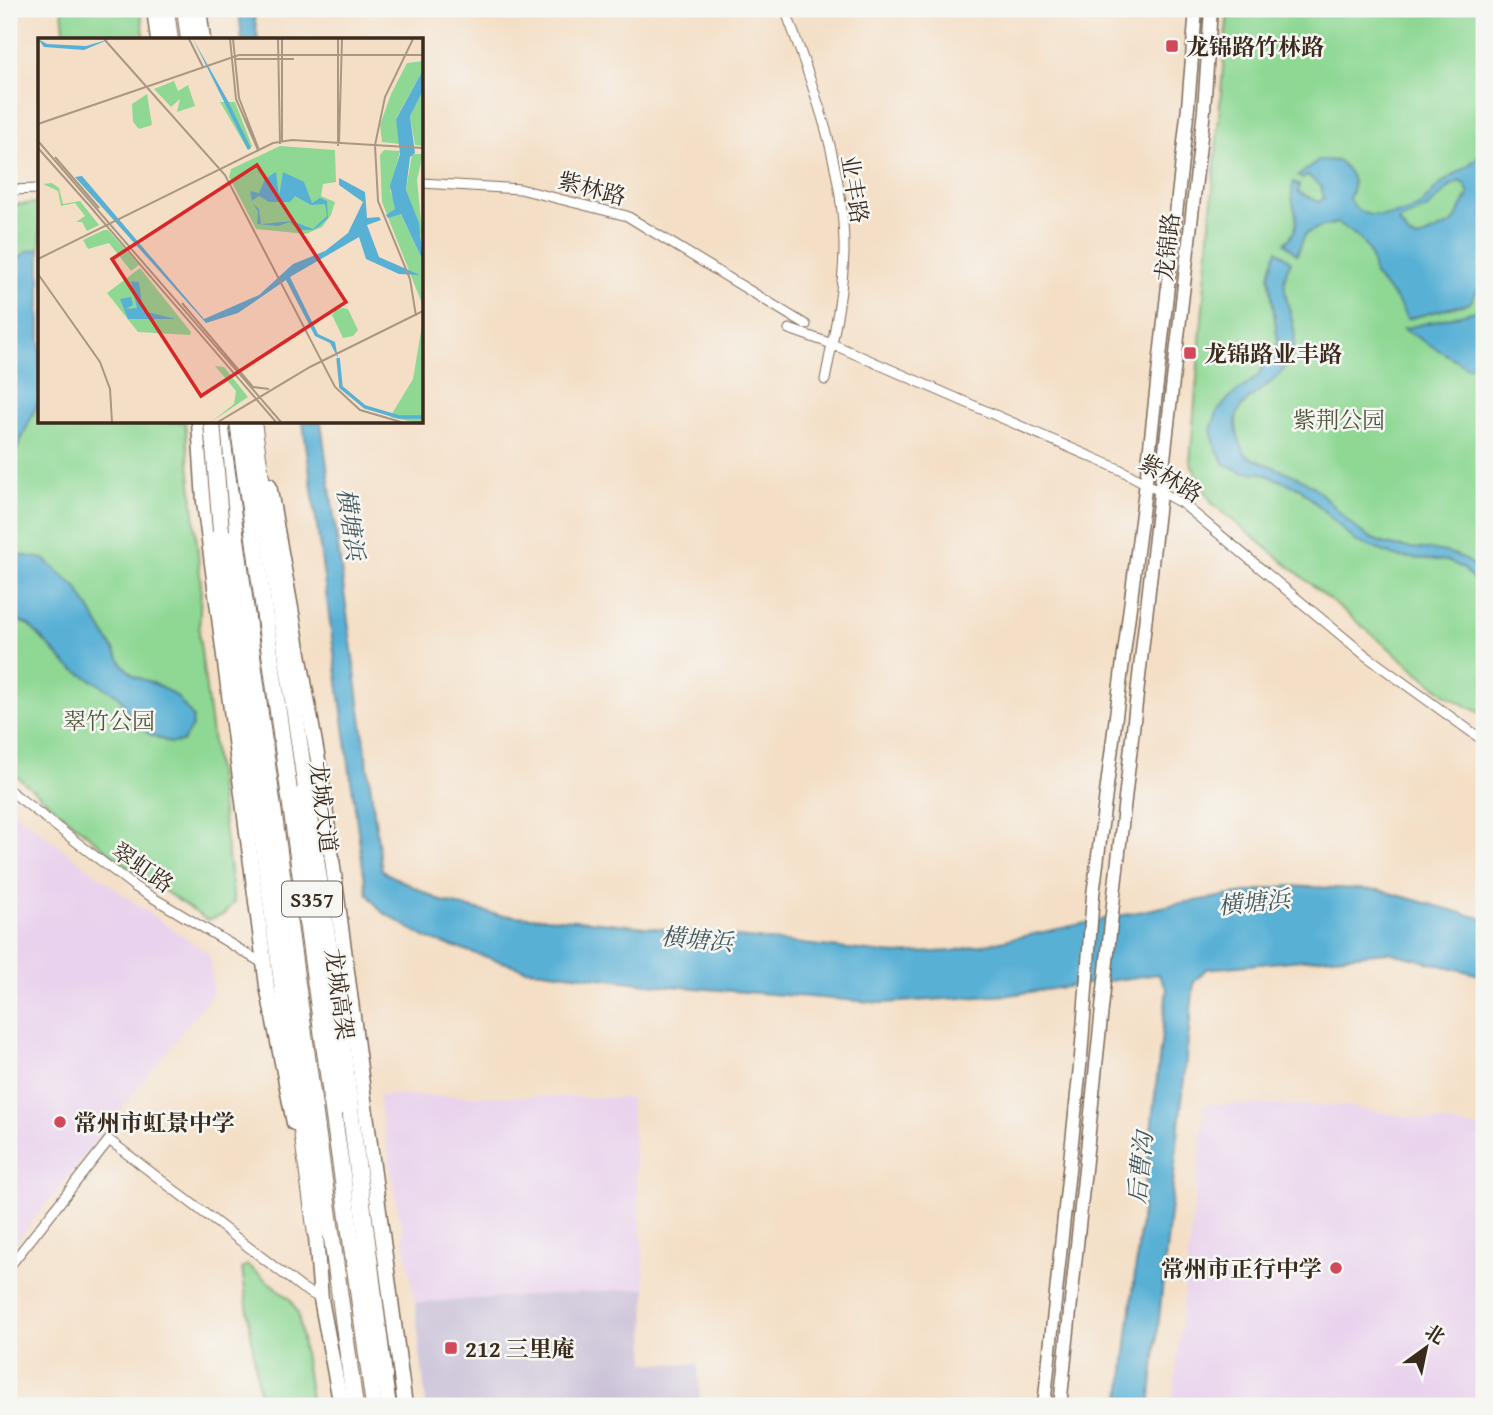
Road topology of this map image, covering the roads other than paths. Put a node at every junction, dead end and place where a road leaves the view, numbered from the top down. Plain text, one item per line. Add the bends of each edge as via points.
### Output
1 (154, 9) edge
2 (166, 9) edge
3 (185, 9) edge
4 (198, 9) edge
5 (785, 9) edge
6 (1196, 9) edge
7 (1211, 9) edge
8 (158, 38) edge
9 (170, 38) edge
10 (188, 38) edge
11 (203, 38) edge
12 (424, 183) edge
13 (38, 189) edge
14 (9, 190) edge
15 (806, 325) dead end
16 (789, 329) dead end
17 (832, 344) junction
18 (825, 380) dead end
19 (198, 424) edge
20 (211, 424) edge
21 (211, 424) edge
22 (220, 424) edge
23 (238, 424) edge
24 (245, 424) edge
25 (256, 424) edge
26 (256, 424) edge
27 (1146, 482) junction
28 (1161, 491) junction
29 (1484, 741) edge
30 (9, 790) edge
31 (264, 964) junction
32 (316, 1234) junction
33 (9, 1267) edge
34 (321, 1299) junction
35 (384, 1375) junction
36 (341, 1406) edge
37 (355, 1406) edge
38 (374, 1406) edge
39 (389, 1406) edge
40 (405, 1406) edge
41 (1044, 1406) edge
42 (1060, 1406) edge

1 - 8 main road
2 - 9 highway
3 - 10 highway
4 - 11 main road
5 - 17 street, 业丰路 via 827,137 841,199 844,253
6 - 27 main road, 龙锦路
7 - 28 main road, 龙锦路
12 - 15 street, 紫林路 via 520,189 627,216
13 - 14 street
16 - 17 street, 紫林路
17 - 18 street, 业丰路
17 - 27 street, 紫林路
19 - 31 main road via 204,502
20 - 32 highway, bridge via 220,531
21 - 32 main road, S357 via 297,1018
22 - 37 highway, 龙城高架
23 - 38 highway, 龙城高架
24 - 35 main road, 龙城大道 / S357
25 - 35 highway
26 - 40 main road via 321,777
27 - 28 street, 紫林路
27 - 41 main road, 龙锦路 via 1093,895
28 - 29 street, 紫林路 via 1183,504 1365,655
28 - 42 main road, 龙锦路
30 - 31 street, 翠虹路 via 135,887
31 - 32 main road
32 - 34 main road, S357
33 - 34 street via 109,1140
34 - 36 main road, S357
35 - 39 main road, 龙城大道 / S357

